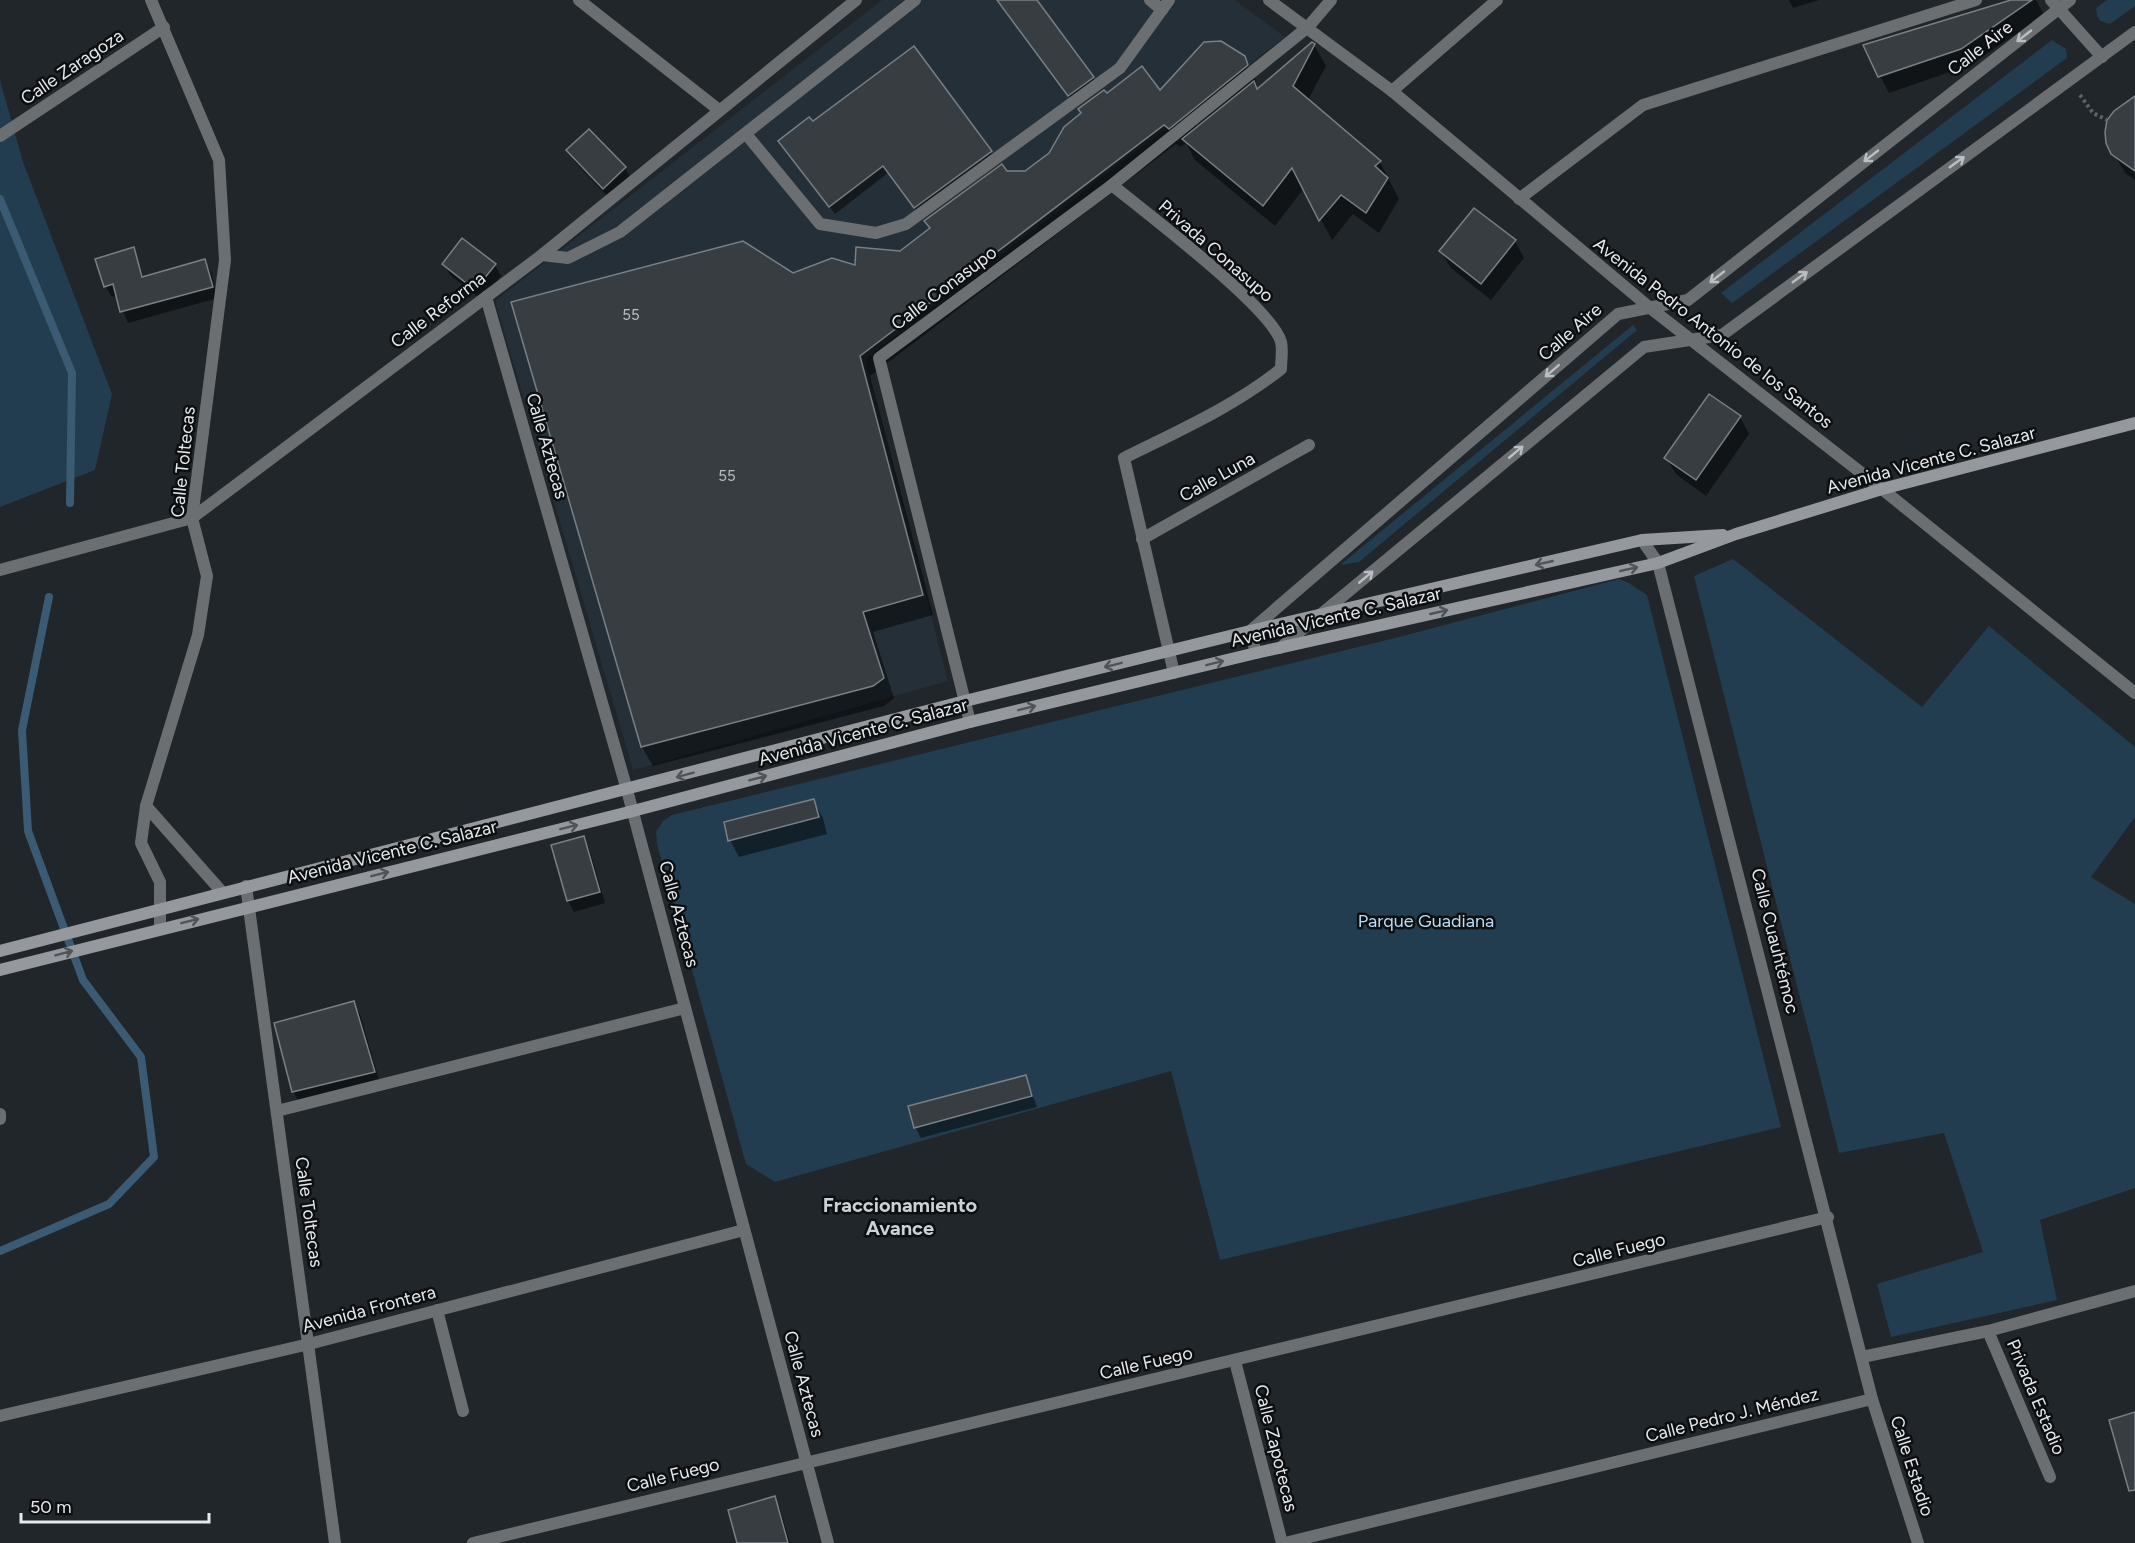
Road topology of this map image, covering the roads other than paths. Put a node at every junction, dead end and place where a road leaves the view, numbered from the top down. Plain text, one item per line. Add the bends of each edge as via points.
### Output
1 (151, 0) edge
2 (579, 0) edge
3 (856, 0) edge
4 (915, 0) edge
5 (1150, 0) edge
6 (1269, 0) edge
7 (1331, 0) edge
8 (1497, 0) edge
9 (1976, 0) edge
10 (2060, 2) edge
11 (1165, 5) edge
12 (164, 27) junction
13 (1308, 27) junction
14 (2135, 32) edge
15 (2102, 57) junction
16 (1392, 91) junction
17 (719, 110) junction
18 (746, 134) junction
19 (0, 136) edge
20 (1112, 185) junction
21 (1519, 199) junction
22 (542, 255) junction
23 (486, 297) junction
24 (1649, 308) junction
25 (1691, 339) junction
26 (2135, 423) edge
27 (1309, 445) dead end
28 (1882, 489) junction
29 (192, 518) junction
30 (1736, 534) junction
31 (1142, 539) junction
32 (1642, 540) junction
33 (1659, 562) junction
34 (0, 570) edge
35 (1320, 614) junction
36 (1250, 631) junction
37 (1280, 648) junction
38 (1169, 651) junction
39 (1256, 653) junction
40 (1174, 673) junction
41 (2135, 693) edge
42 (965, 701) junction
43 (970, 722) junction
44 (627, 790) junction
45 (146, 806) junction
46 (633, 811) junction
47 (246, 886) junction
48 (222, 892) junction
49 (248, 906) junction
50 (161, 908) junction
51 (160, 928) junction
52 (5, 950) edge
53 (0, 970) edge
54 (685, 1008) junction
55 (277, 1111) junction
56 (0, 1114) edge
57 (0, 1119) edge
58 (1828, 1217) junction
59 (744, 1230) junction
60 (2135, 1291) edge
61 (437, 1310) junction
62 (1988, 1331) junction
63 (309, 1344) junction
64 (1862, 1357) junction
65 (1235, 1361) junction
66 (1872, 1399) junction
67 (463, 1411) dead end
68 (0, 1416) edge
69 (806, 1461) junction
70 (2050, 1477) dead end
71 (335, 1543) edge
72 (473, 1543) edge
73 (828, 1543) edge
74 (1283, 1543) edge
75 (1918, 1543) edge

1 - 12 street, Calle Toltecas
2 - 17 street
3 - 17 street, Calle Reforma
4 - 18 street
5 - 11 street
6 - 13 street, Avenida Pedro Antonio de los Santos
7 - 13 street, Calle Conasupo
8 - 16 street
9 - 21 street via 1643,105
10 - 15 street
10 -> 24 street, Calle Aire via 1688,300
11 - 18 street via 1120,68 906,224 876,233 820,224
12 - 19 street, Calle Zaragoza
12 - 29 street, Calle Toltecas via 219,160 224,249
13 - 16 street, Avenida Pedro Antonio de los Santos
13 - 20 street, Calle Conasupo
14 - 15 street
25 -> 15 street via 1722,335
16 - 21 street, Avenida Pedro Antonio de los Santos
17 - 22 street, Calle Reforma
18 - 22 street via 620,232 568,258
20 - 31 street, Privada Conasupo via 1243,295 1281,341 1281,369 1253,391 1124,458
20 - 42 street, Calle Conasupo via 879,358
21 - 24 street, Avenida Pedro Antonio de los Santos
22 - 23 street, Calle Reforma
23 - 29 street, Calle Reforma
23 - 44 street, Calle Aztecas
24 - 25 street, Avenida Pedro Antonio de los Santos
24 -> 36 street, Calle Aire via 1618,314
25 - 28 street, Avenida Pedro Antonio de los Santos
35 -> 25 street via 1644,347
26 - 28 main road, Avenida Vicente C. Salazar
27 - 31 street, Calle Luna
28 - 30 main road, Avenida Vicente C. Salazar
28 - 41 street, Avenida Pedro Antonio de los Santos
29 - 34 street, Calle Reforma
29 - 45 street, Calle Toltecas via 207,576 198,635
30 - 32 main road, Avenida Vicente C. Salazar
30 - 33 main road, Avenida Vicente C. Salazar
31 - 38 street, Privada Conasupo
32 - 33 street, Calle Cuauhtémoc
32 -> 35 main road, Avenida Vicente C. Salazar
37 -> 33 main road, Avenida Vicente C. Salazar
33 - 58 street, Calle Cuauhtémoc
35 - 36 main road, Avenida Vicente C. Salazar
35 - 37 street
36 - 38 main road, Avenida Vicente C. Salazar
36 - 39 street
37 - 39 main road, Avenida Vicente C. Salazar
38 - 40 street, Privada Conasupo
38 -> 42 main road, Avenida Vicente C. Salazar
40 -> 39 main road, Avenida Vicente C. Salazar
43 -> 40 main road, Avenida Vicente C. Salazar
42 - 43 street
42 -> 44 main road, Avenida Vicente C. Salazar
46 -> 43 main road, Avenida Vicente C. Salazar
44 - 46 street, Calle Aztecas
44 - 47 main road, Avenida Vicente C. Salazar
45 - 48 street
45 - 50 street, Calle Toltecas via 141,843 160,882
49 -> 46 main road, Avenida Vicente C. Salazar
46 - 54 street, Calle Aztecas
47 - 48 main road, Avenida Vicente C. Salazar
47 - 49 street, Calle Toltecas
48 - 50 main road, Avenida Vicente C. Salazar
51 -> 49 main road, Avenida Vicente C. Salazar
49 - 55 street, Calle Toltecas
50 - 51 street, Calle Toltecas
50 - 52 main road, Avenida Vicente C. Salazar
53 -> 51 main road, Avenida Vicente C. Salazar
54 - 55 street
54 - 59 street, Calle Aztecas
55 - 63 street, Calle Toltecas
56 - 57 street
58 - 64 street, Calle Cuauhtémoc
58 - 65 street, Calle Fuego
59 - 61 street, Avenida Frontera
59 - 69 street, Calle Aztecas
60 - 62 street
61 - 63 street, Avenida Frontera
61 - 67 street
62 - 64 street
62 - 70 street, Privada Estadio
63 - 68 street, Avenida Frontera
63 - 71 street, Calle Toltecas
64 - 66 street
65 - 69 street, Calle Fuego
65 - 74 street, Calle Zapotecas
66 - 74 street, Calle Pedro J. Méndez
66 - 75 street, Calle Estadio
69 - 72 street, Calle Fuego
69 - 73 street, Calle Aztecas

